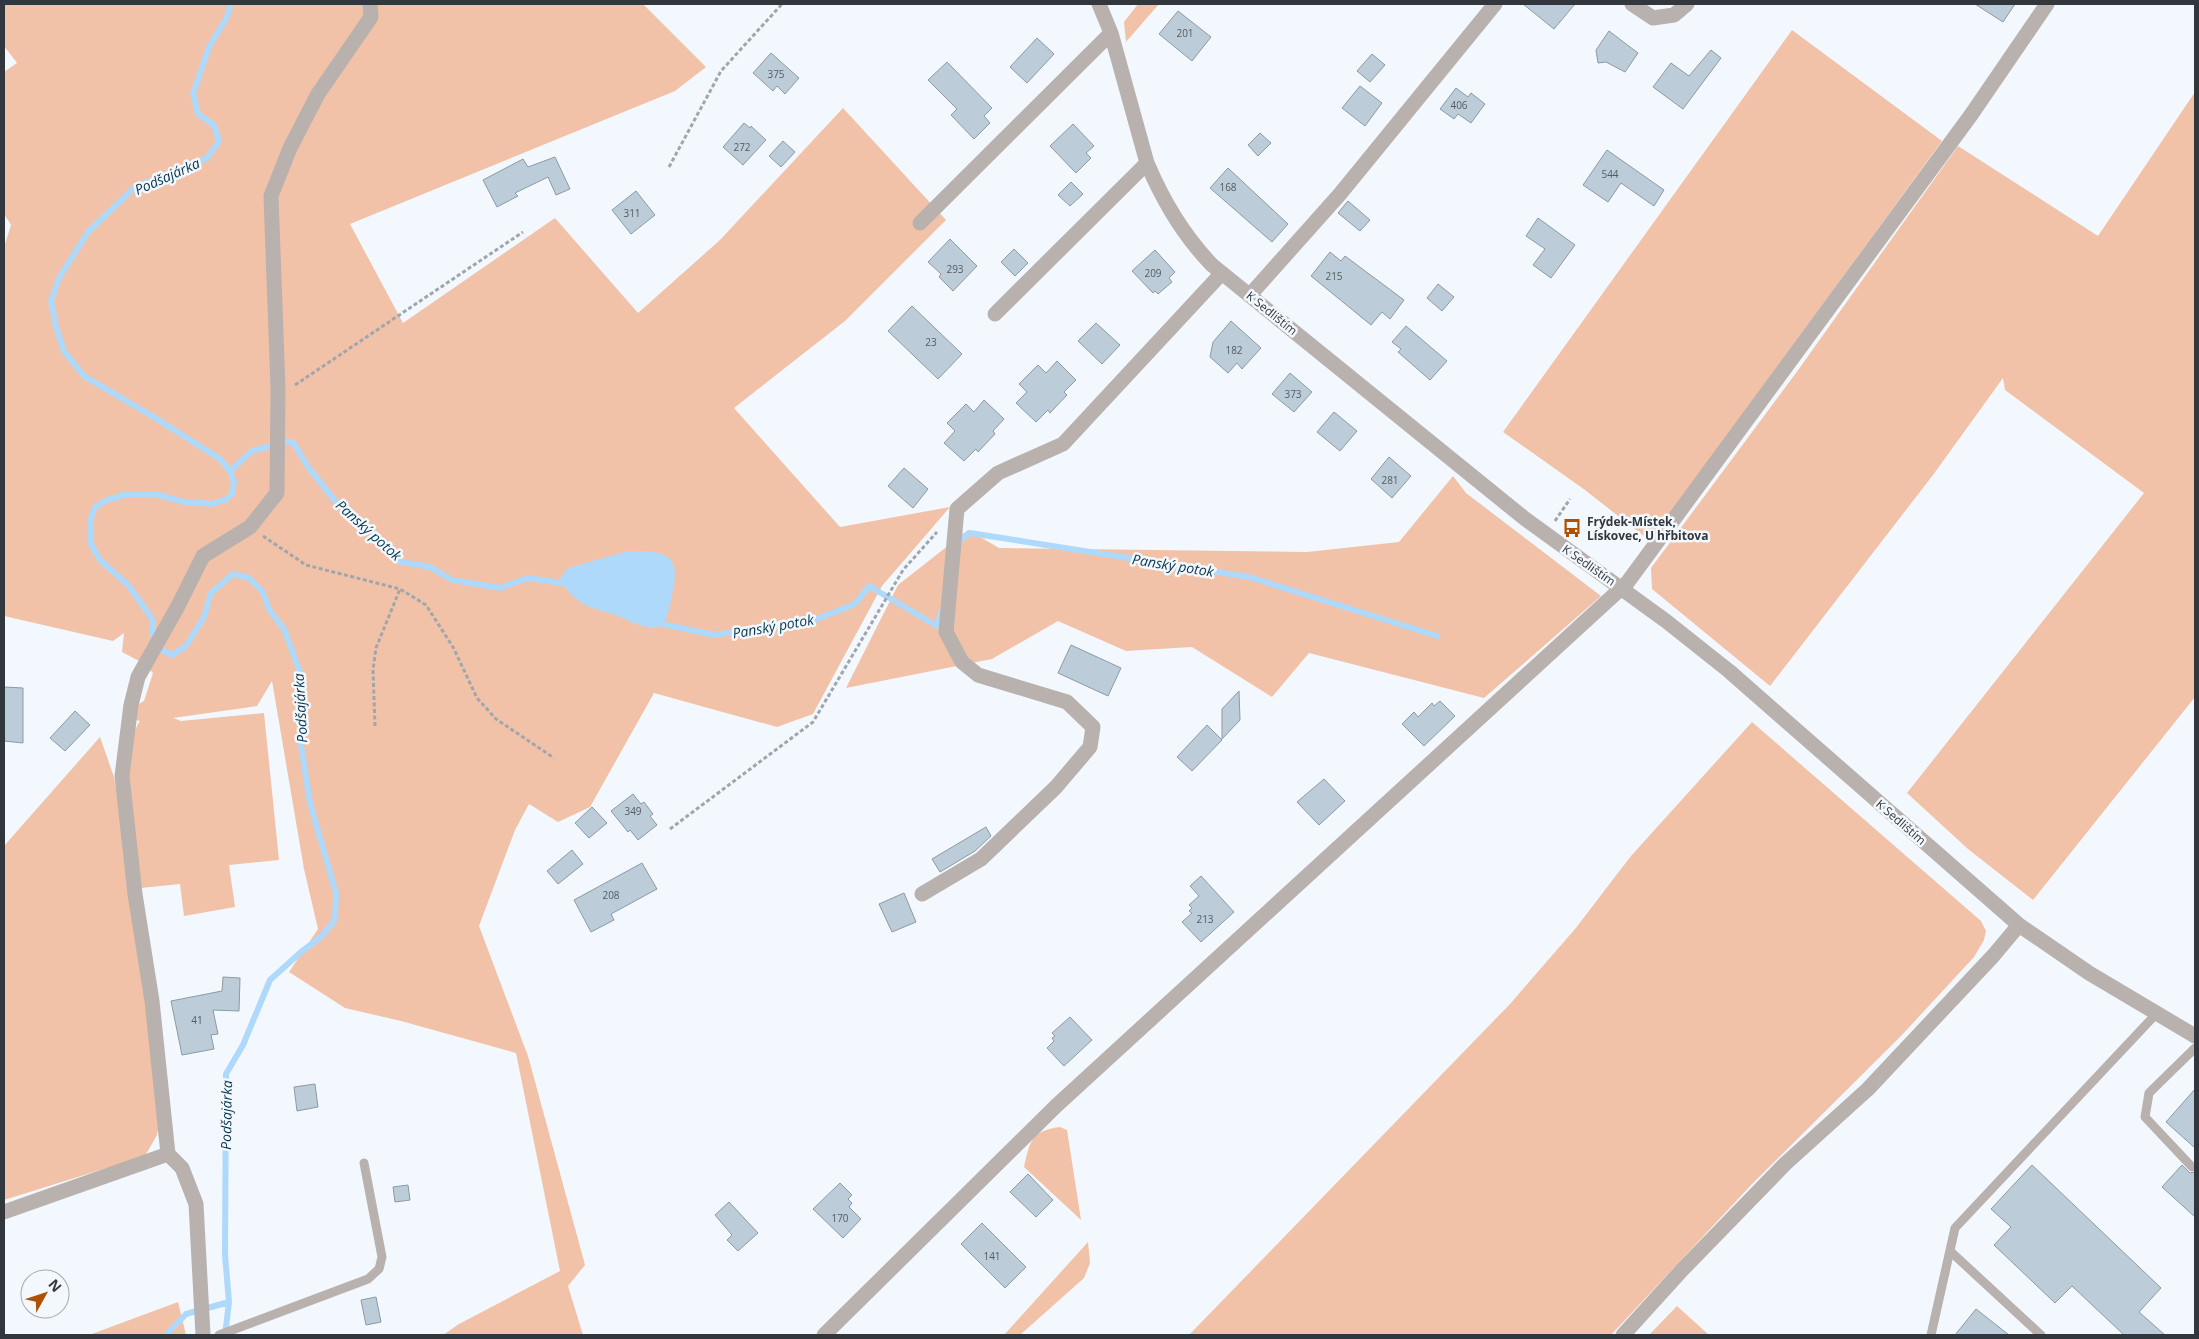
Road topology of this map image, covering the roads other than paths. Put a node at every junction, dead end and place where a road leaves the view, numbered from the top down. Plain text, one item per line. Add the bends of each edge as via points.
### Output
1 (370, 4) edge
2 (1099, 4) edge
3 (1494, 4) edge
4 (1632, 4) edge
5 (1687, 4) edge
6 (2047, 4) edge
7 (1112, 33) junction
8 (1147, 163) junction
9 (920, 224) dead end
10 (1222, 273) junction
11 (1250, 295) junction
12 (995, 314) dead end
13 (1622, 588) junction
14 (922, 894) dead end
15 (2019, 925) junction
16 (2157, 1013) junction
17 (2195, 1036) edge
18 (2195, 1048) edge
19 (168, 1154) junction
20 (364, 1163) dead end
21 (2192, 1167) dead end
22 (4, 1212) edge
23 (1950, 1250) junction
24 (202, 1335) edge
25 (219, 1335) edge
26 (824, 1335) edge
27 (1623, 1335) edge
28 (1930, 1335) edge
29 (2041, 1335) edge

1 - 19 street via 371,18 318,94 290,148 271,196 278,397 277,493 250,527 203,556 138,678 131,705 122,776 134,894 152,1000
2 - 7 street, K Sedlištím
3 - 11 street via 1340,194
4 - 5 street via 1653,18 1674,15
6 - 13 street via 1971,115
7 - 8 street, K Sedlištím
7 - 9 street
8 - 10 street, K Sedlištím via 1180,228
8 - 12 street
10 - 11 street, K Sedlištím
10 - 14 street via 1063,444 998,473 957,509 946,632 962,662 978,675 1067,702 1093,727 1090,747 1056,787 981,859
11 - 13 street, K Sedlištím via 1546,534
13 - 15 street, K Sedlištím via 1736,677
13 - 26 street via 1056,1106
15 - 16 street, K Sedlištím
15 - 27 street via 1868,1089 1785,1164
16 - 17 street, K Sedlištím
16 - 23 lane via 1955,1228
18 - 21 lane via 2149,1093 2145,1116
19 - 22 street
19 - 24 street via 182,1168 196,1204
20 - 25 lane via 382,1257 378,1269 368,1279
23 - 28 lane
23 - 29 lane

